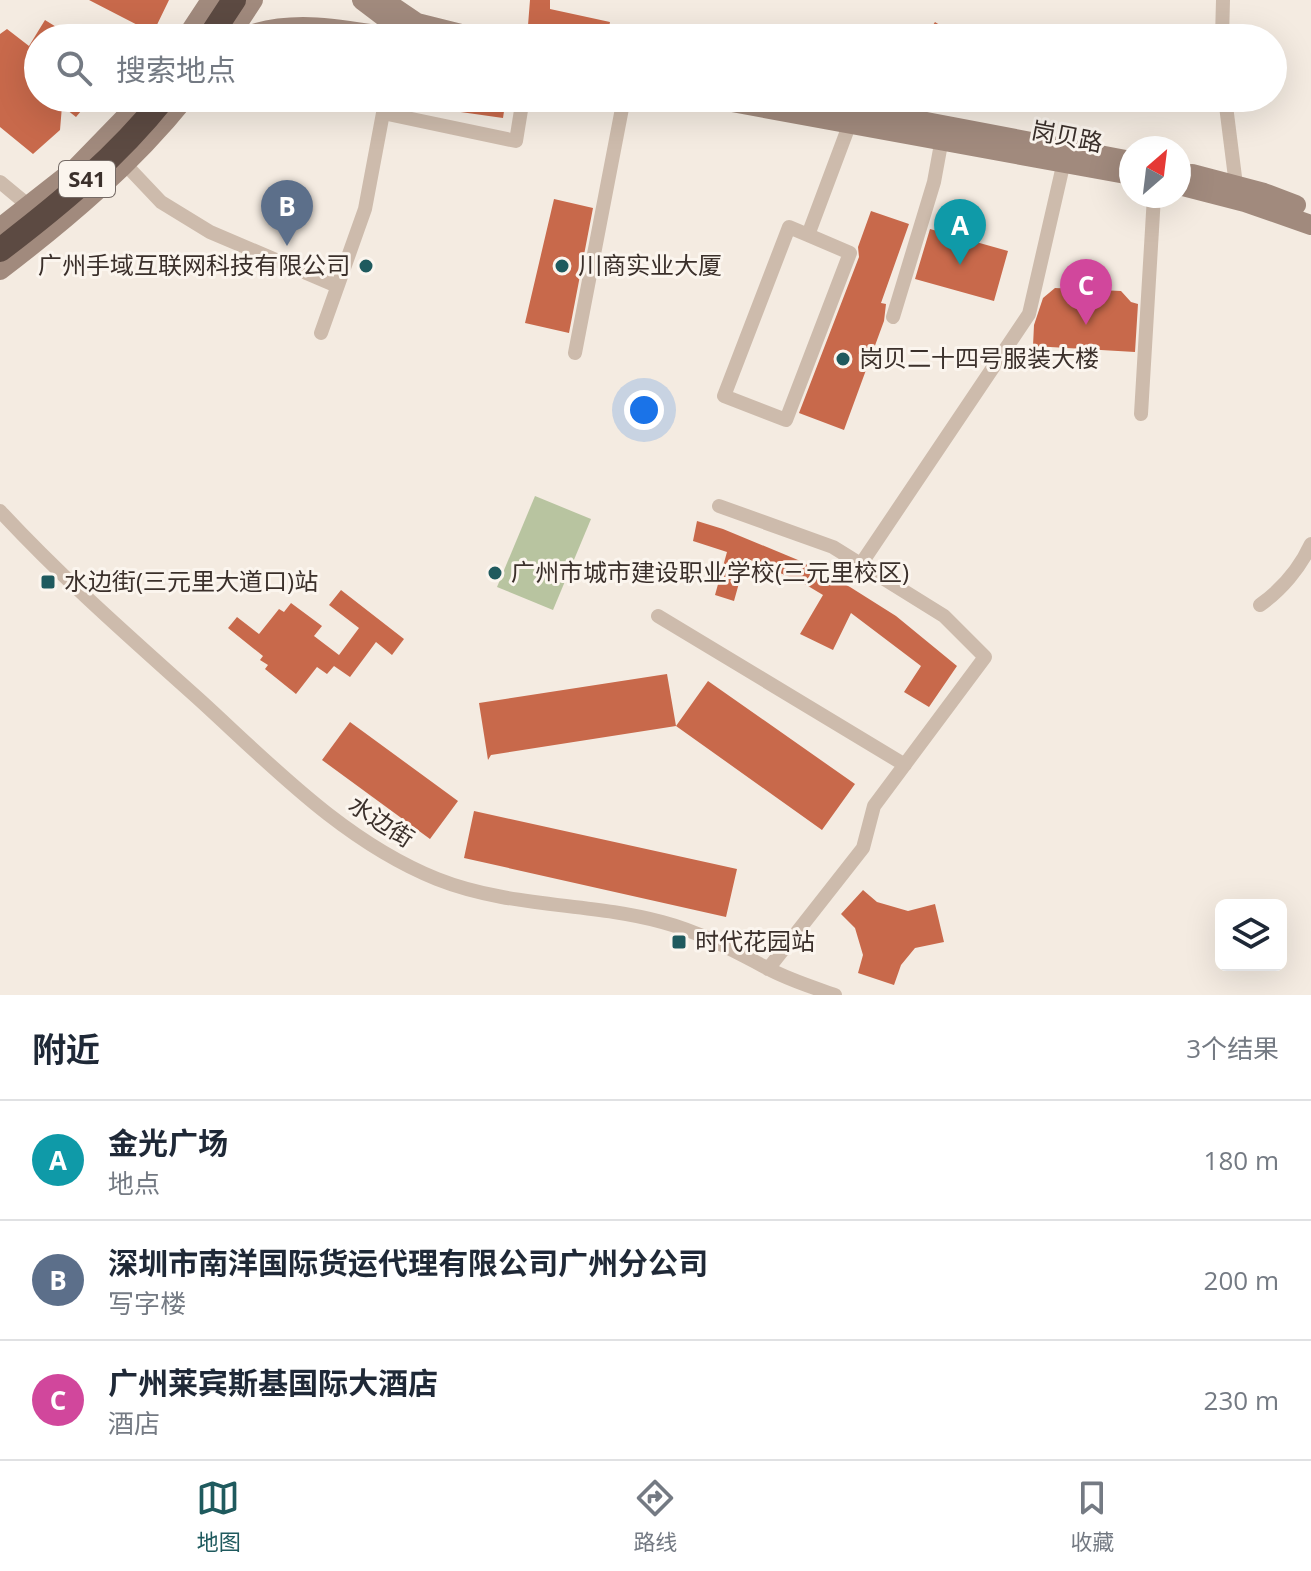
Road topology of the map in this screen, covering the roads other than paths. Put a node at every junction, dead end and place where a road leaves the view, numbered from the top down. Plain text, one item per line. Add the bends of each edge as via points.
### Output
1 (211, 0) edge
2 (234, 0) edge
3 (253, 0) edge
4 (362, 0) edge
5 (1223, 0) edge
6 (386, 2) edge
7 (195, 24) edge
8 (218, 24) edge
9 (237, 24) edge
10 (394, 24) edge
11 (421, 24) edge
12 (1222, 24) edge
13 (130, 112) edge
14 (151, 112) edge
15 (172, 112) edge
16 (521, 112) edge
17 (621, 112) edge
18 (788, 112) edge
19 (859, 112) edge
20 (1227, 112) edge
21 (850, 123) junction
22 (943, 132) junction
23 (1066, 156) junction
24 (1119, 160) edge
25 (125, 164) junction
26 (1119, 171) edge
27 (1191, 176) edge
28 (0, 182) edge
29 (1191, 187) edge
30 (1237, 193) junction
31 (29, 206) junction
32 (1153, 208) edge
33 (1311, 210) edge
34 (1311, 225) edge
35 (0, 228) edge
36 (808, 235) junction
37 (0, 250) edge
38 (0, 270) edge
39 (337, 286) junction
40 (893, 317) dead end
41 (321, 333) dead end
42 (575, 353) dead end
43 (1141, 414) dead end
44 (719, 506) dead end
45 (0, 511) edge
46 (1311, 544) edge
47 (861, 564) junction
48 (1260, 605) dead end
49 (658, 616) dead end
50 (905, 765) junction
51 (768, 969) junction
52 (835, 995) edge

1 - 7 main road
2 - 8 highway
3 - 9 main road
4 - 10 main road
5 - 12 street
6 - 11 main road
13 - 31 main road via 75,169
14 - 37 highway, S41 via 98,169
15 - 25 main road
16 - 39 street via 516,141 383,113 365,209
17 - 42 street
18 - 21 main road, 岗贝路
19 - 22 main road, 岗贝路
20 - 30 street
21 - 22 main road, 岗贝路
21 - 36 street
22 - 23 main road, 岗贝路
22 - 40 street via 934,182
23 - 24 main road, 岗贝路
23 - 26 main road, 岗贝路
23 - 47 street via 1029,314
25 - 38 main road
25 - 39 street via 161,202 210,232
27 - 30 main road
28 - 31 street
29 - 30 main road
30 - 33 main road
30 - 34 main road
31 - 35 main road
32 - 43 street
36 - 36 street via 850,253 786,420 724,396 789,227
39 - 41 street
44 - 47 street via 833,547
45 - 51 street, 水边街 via 59,572 295,787 379,848 436,878 480,893 661,922 715,941
46 - 48 street via 1294,573
47 - 50 street via 944,616 985,657
49 - 50 street
50 - 51 street via 874,806 863,848
51 - 52 street, 水边街

